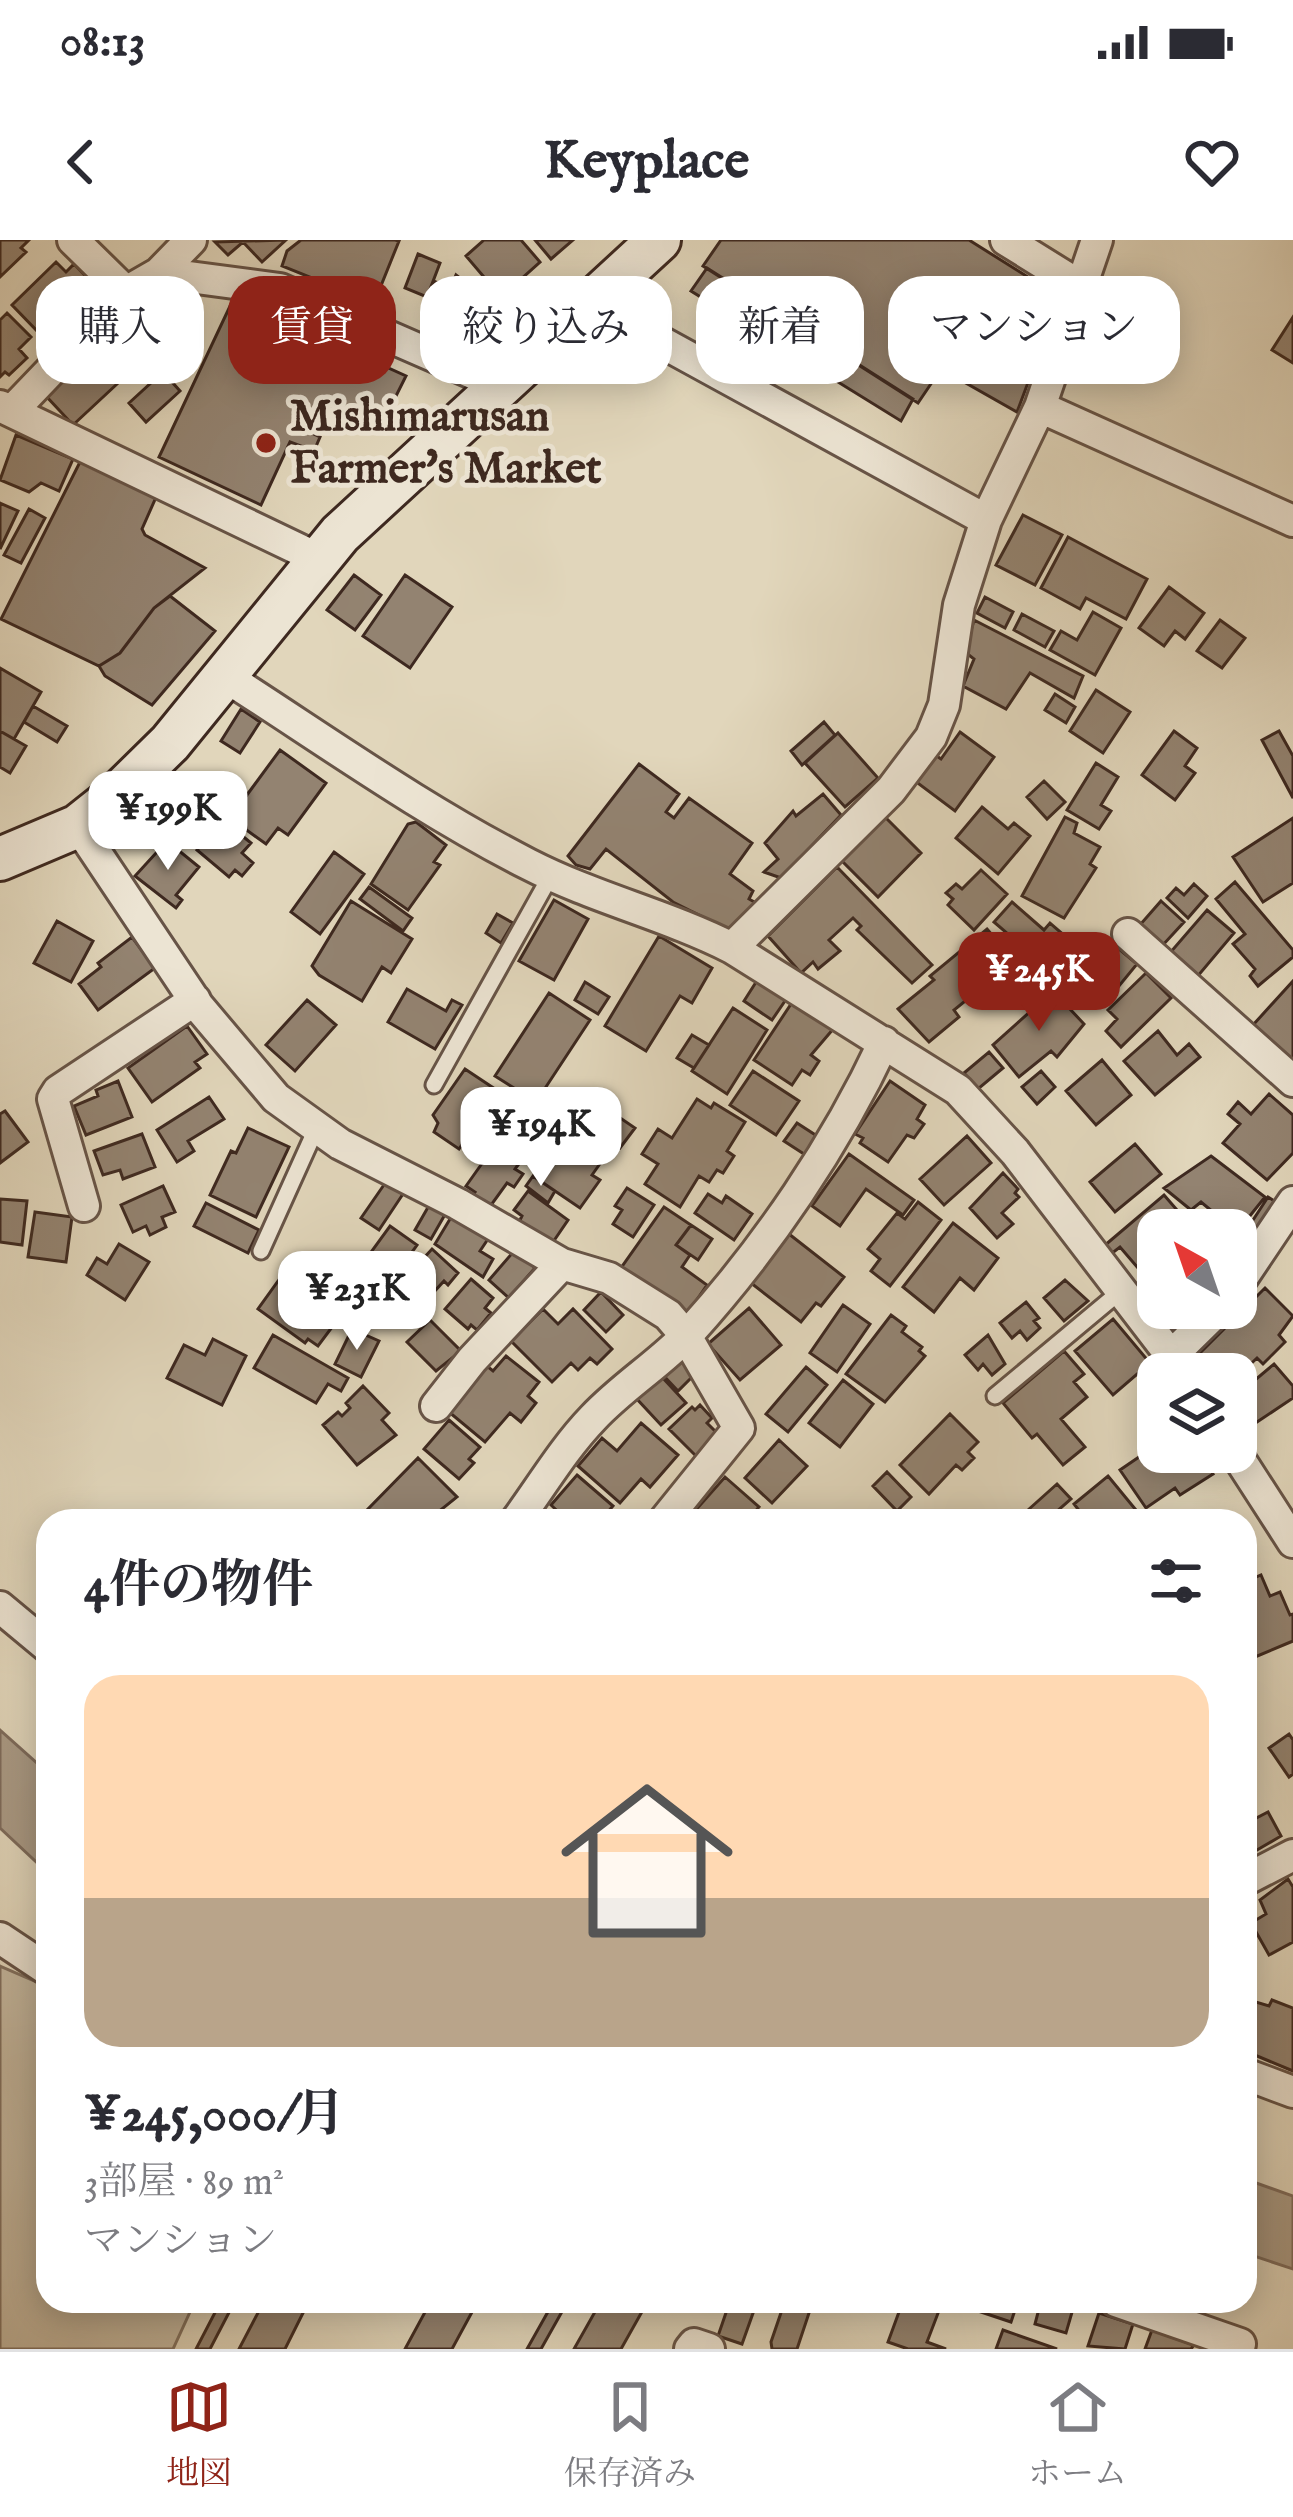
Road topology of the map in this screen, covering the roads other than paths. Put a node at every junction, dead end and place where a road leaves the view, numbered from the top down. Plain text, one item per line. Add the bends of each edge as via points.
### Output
1 (73, 240) edge
2 (191, 240) edge
3 (659, 240) edge
4 (1006, 240) edge
5 (1097, 240) edge
6 (159, 273) junction
7 (110, 276) edge
8 (154, 276) edge
9 (620, 276) edge
10 (1064, 276) edge
11 (1084, 276) edge
12 (672, 348) edge
13 (36, 379) edge
14 (1047, 384) edge
15 (500, 385) joint
16 (1040, 406) junction
17 (6, 408) edge
18 (986, 520) junction
19 (1293, 521) edge
20 (317, 558) junction
21 (223, 675) junction
22 (78, 826) junction
23 (0, 859) edge
24 (551, 875) junction
25 (1128, 934) dead end
26 (733, 948) junction
27 (195, 1000) junction
28 (884, 1042) junction
29 (1293, 1082) edge
30 (434, 1085) dead end
31 (316, 1129) junction
32 (1293, 1202) edge
33 (84, 1206) dead end
34 (261, 1251) dead end
35 (1257, 1256) edge
36 (562, 1264) junction
37 (1123, 1290) junction
38 (686, 1336) junction
39 (1170, 1353) edge
40 (995, 1396) dead end
41 (436, 1406) dead end
42 (1249, 1473) edge
43 (525, 1509) edge
44 (674, 1509) edge
45 (1293, 1542) edge
46 (0, 1607) edge
47 (36, 1637) edge
48 (1293, 1855) edge
49 (1257, 1874) edge
50 (0, 1938) edge
51 (36, 1962) edge
52 (1257, 2078) edge
53 (1293, 2092) edge
54 (1148, 2313) edge
55 (1242, 2348) edge
56 (690, 2349) edge
57 (709, 2349) edge

1 - 7 street
2 - 6 street
3 - 9 main road
4 - 10 street
5 - 11 street
6 - 8 street
6 - 15 street via 280,290
12 - 18 street
13 - 17 street
14 - 16 street
15 - 20 main road
16 - 18 street
16 - 19 street
17 - 20 street
18 - 26 street via 931,737 891,790
20 - 21 main road
21 - 22 main road via 170,743
21 - 24 street
22 - 23 main road
22 - 27 street
24 - 26 street
24 - 30 lane
25 - 29 street
26 - 28 street
27 - 31 street via 253,1075
27 - 33 street via 53,1099
28 - 37 street via 958,1090 985,1118
28 - 38 street via 805,1179
31 - 34 lane
31 - 36 street
32 - 35 street
36 - 38 street via 637,1294
36 - 41 street
37 - 39 street
37 - 40 lane
38 - 43 street via 593,1418
38 - 44 street via 739,1428
42 - 45 street
46 - 47 street
48 - 49 street
50 - 51 street
52 - 53 street
54 - 55 street
56 - 57 street

